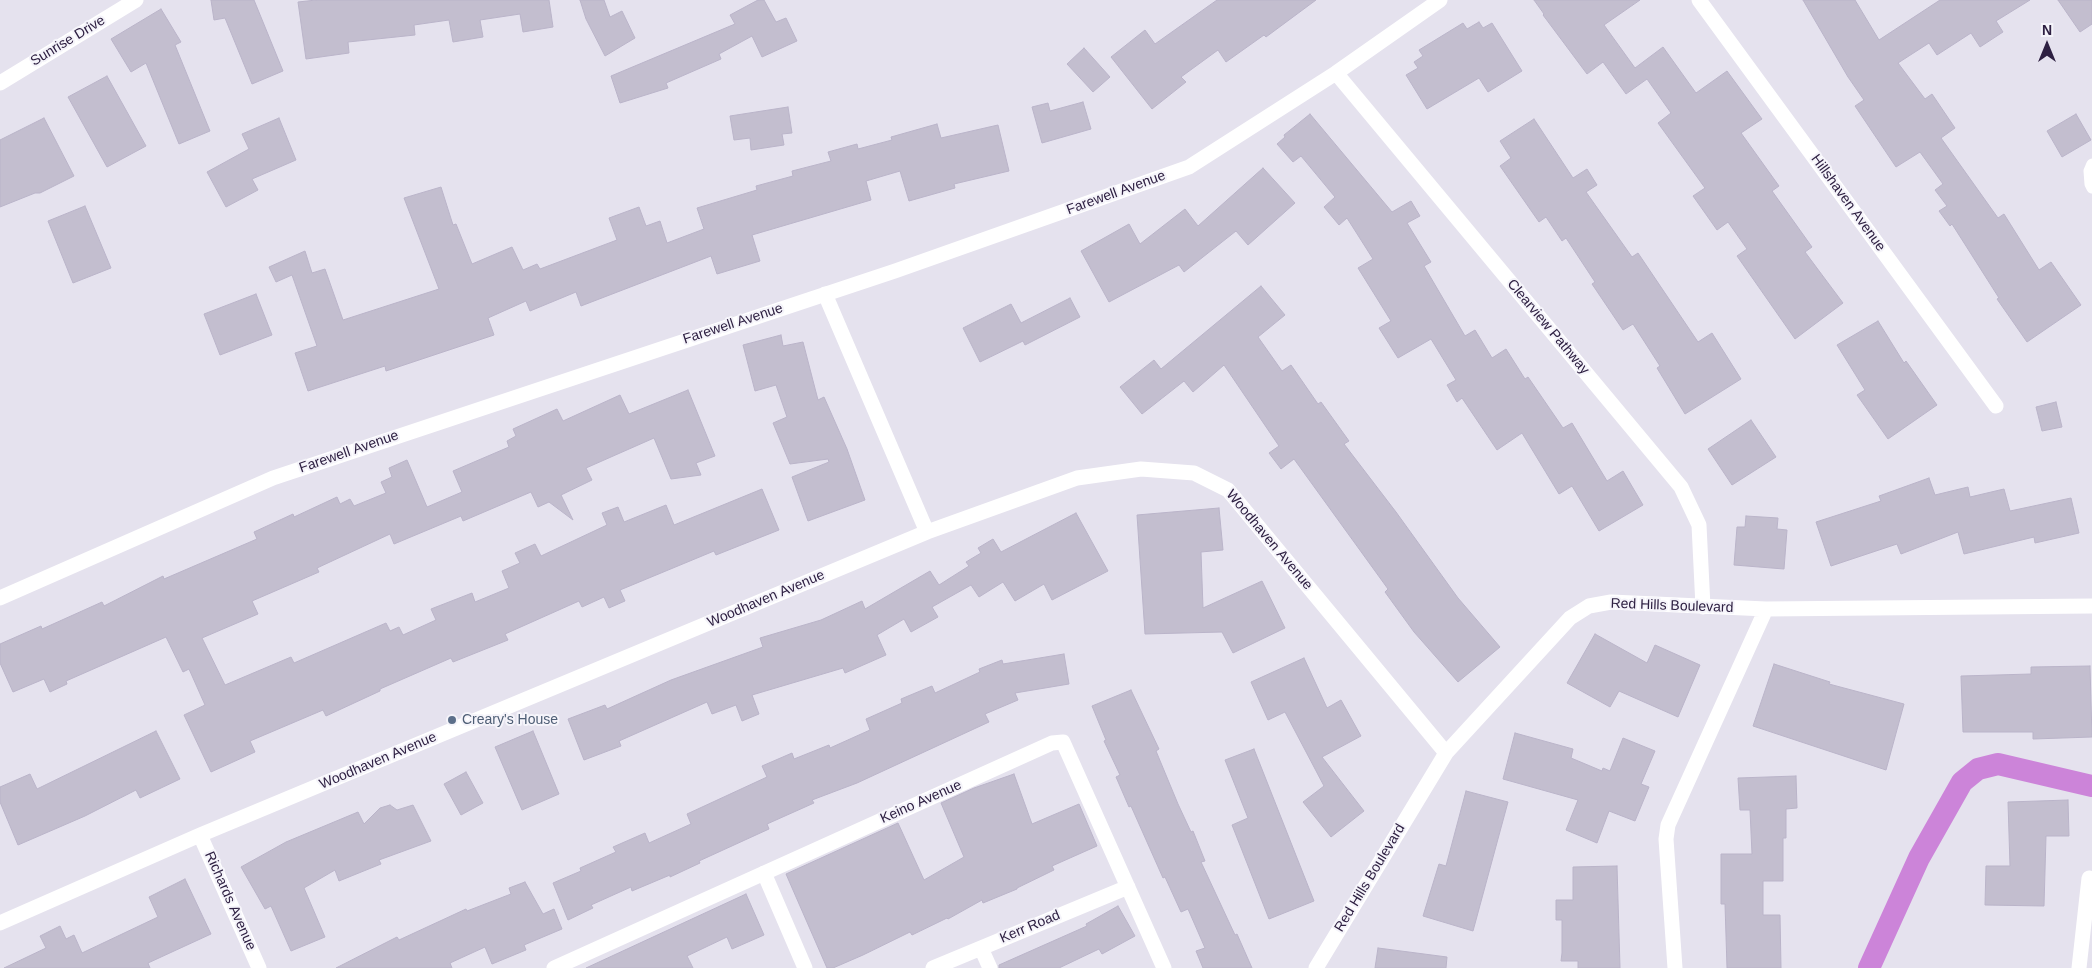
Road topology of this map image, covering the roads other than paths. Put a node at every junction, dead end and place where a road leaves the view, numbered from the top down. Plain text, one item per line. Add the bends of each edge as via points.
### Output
1 (136, 0) edge
2 (1440, 0) edge
3 (1699, 0) edge
4 (1336, 72) junction
5 (0, 83) edge
6 (2092, 164) edge
7 (2092, 188) edge
8 (825, 294) junction
9 (1996, 406) dead end
10 (927, 532) junction
11 (0, 598) edge
12 (2092, 606) edge
13 (1703, 607) junction
14 (1766, 609) junction
15 (1446, 753) junction
16 (200, 835) junction
17 (764, 873) junction
18 (2089, 878) dead end
19 (1128, 887) junction
20 (1, 921) edge
21 (981, 948) junction
22 (259, 968) edge
23 (554, 968) edge
24 (805, 968) edge
25 (933, 968) edge
26 (990, 968) edge
27 (1164, 968) edge
28 (1316, 968) edge
29 (1675, 968) edge
30 (2079, 968) edge

1 - 5 street, Sunrise Drive
2 - 4 street, Farewell Avenue
3 - 9 street, Hillshaven Avenue
4 - 8 street, Farewell Avenue via 1190,167
4 - 13 street, Clearview Pathway via 1681,487 1699,525
6 - 7 lane via 2089,171
8 - 10 street
8 - 11 street, Farewell Avenue via 273,478
10 - 15 street, Woodhaven Avenue via 1077,478 1141,469 1194,473 1228,490
10 - 16 street, Woodhaven Avenue
12 - 14 street, Red Hills Boulevard
13 - 14 street, Red Hills Boulevard
13 - 15 street, Red Hills Boulevard via 1611,602 1589,606 1570,618
14 - 29 street via 1668,826 1666,839
15 - 28 street, Red Hills Boulevard
16 - 20 street, Woodhaven Avenue
16 - 22 street, Richards Avenue
17 - 19 street, Keino Avenue via 1052,743 1063,742
17 - 23 street, Keino Avenue
17 - 24 street
18 - 30 street
19 - 21 street, Kerr Road
19 - 27 street, Keino Avenue
21 - 25 street, Kerr Road
21 - 26 street

